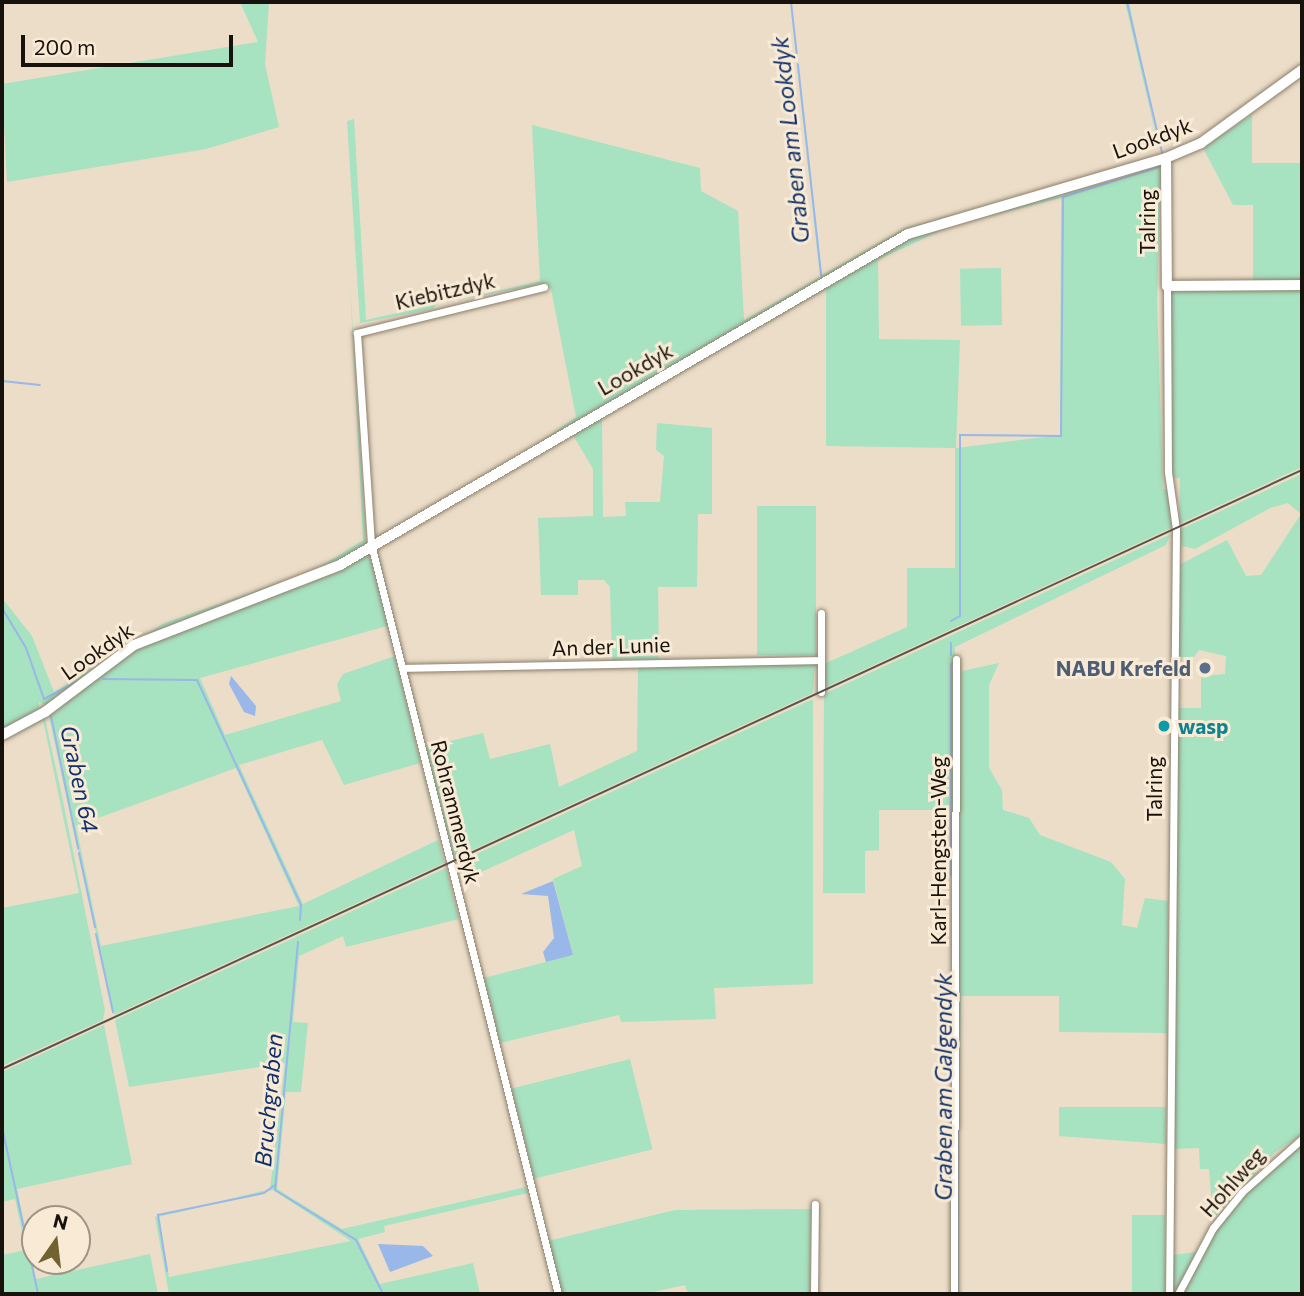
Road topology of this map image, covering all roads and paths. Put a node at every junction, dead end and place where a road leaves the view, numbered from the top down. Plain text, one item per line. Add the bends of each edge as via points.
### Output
1 (1302, 71) edge
2 (1166, 158) junction
3 (1167, 285) junction
4 (1302, 285) edge
5 (544, 287) dead end
6 (357, 333) joint
7 (371, 544) junction
8 (821, 613) dead end
9 (956, 659) dead end
10 (820, 660) junction
11 (402, 668) junction
12 (821, 692) dead end
13 (2, 734) edge
14 (1302, 1139) edge
15 (815, 1203) dead end
16 (558, 1294) edge
17 (814, 1294) edge
18 (954, 1294) edge
19 (1169, 1294) edge
20 (1178, 1294) edge

1 - 2 street, Lookdyk via 1201,143
2 - 3 street, Talring
2 - 7 street, Lookdyk via 908,234
3 - 4 street
3 - 19 street, Talring via 1168,472 1176,528
5 - 6 street, Kiebitzdyk
6 - 7 street, Rohrammerdyk
7 - 11 street, Rohrammerdyk
7 - 13 street, Lookdyk via 308,582 134,645 45,712
8 - 10 street
9 - 18 street, Karl-Hengsten-Weg
10 - 11 street, An der Lunie
10 - 12 street
11 - 16 street, Rohrammerdyk
14 - 20 street, Hohlweg via 1242,1192 1213,1228
15 - 17 street

